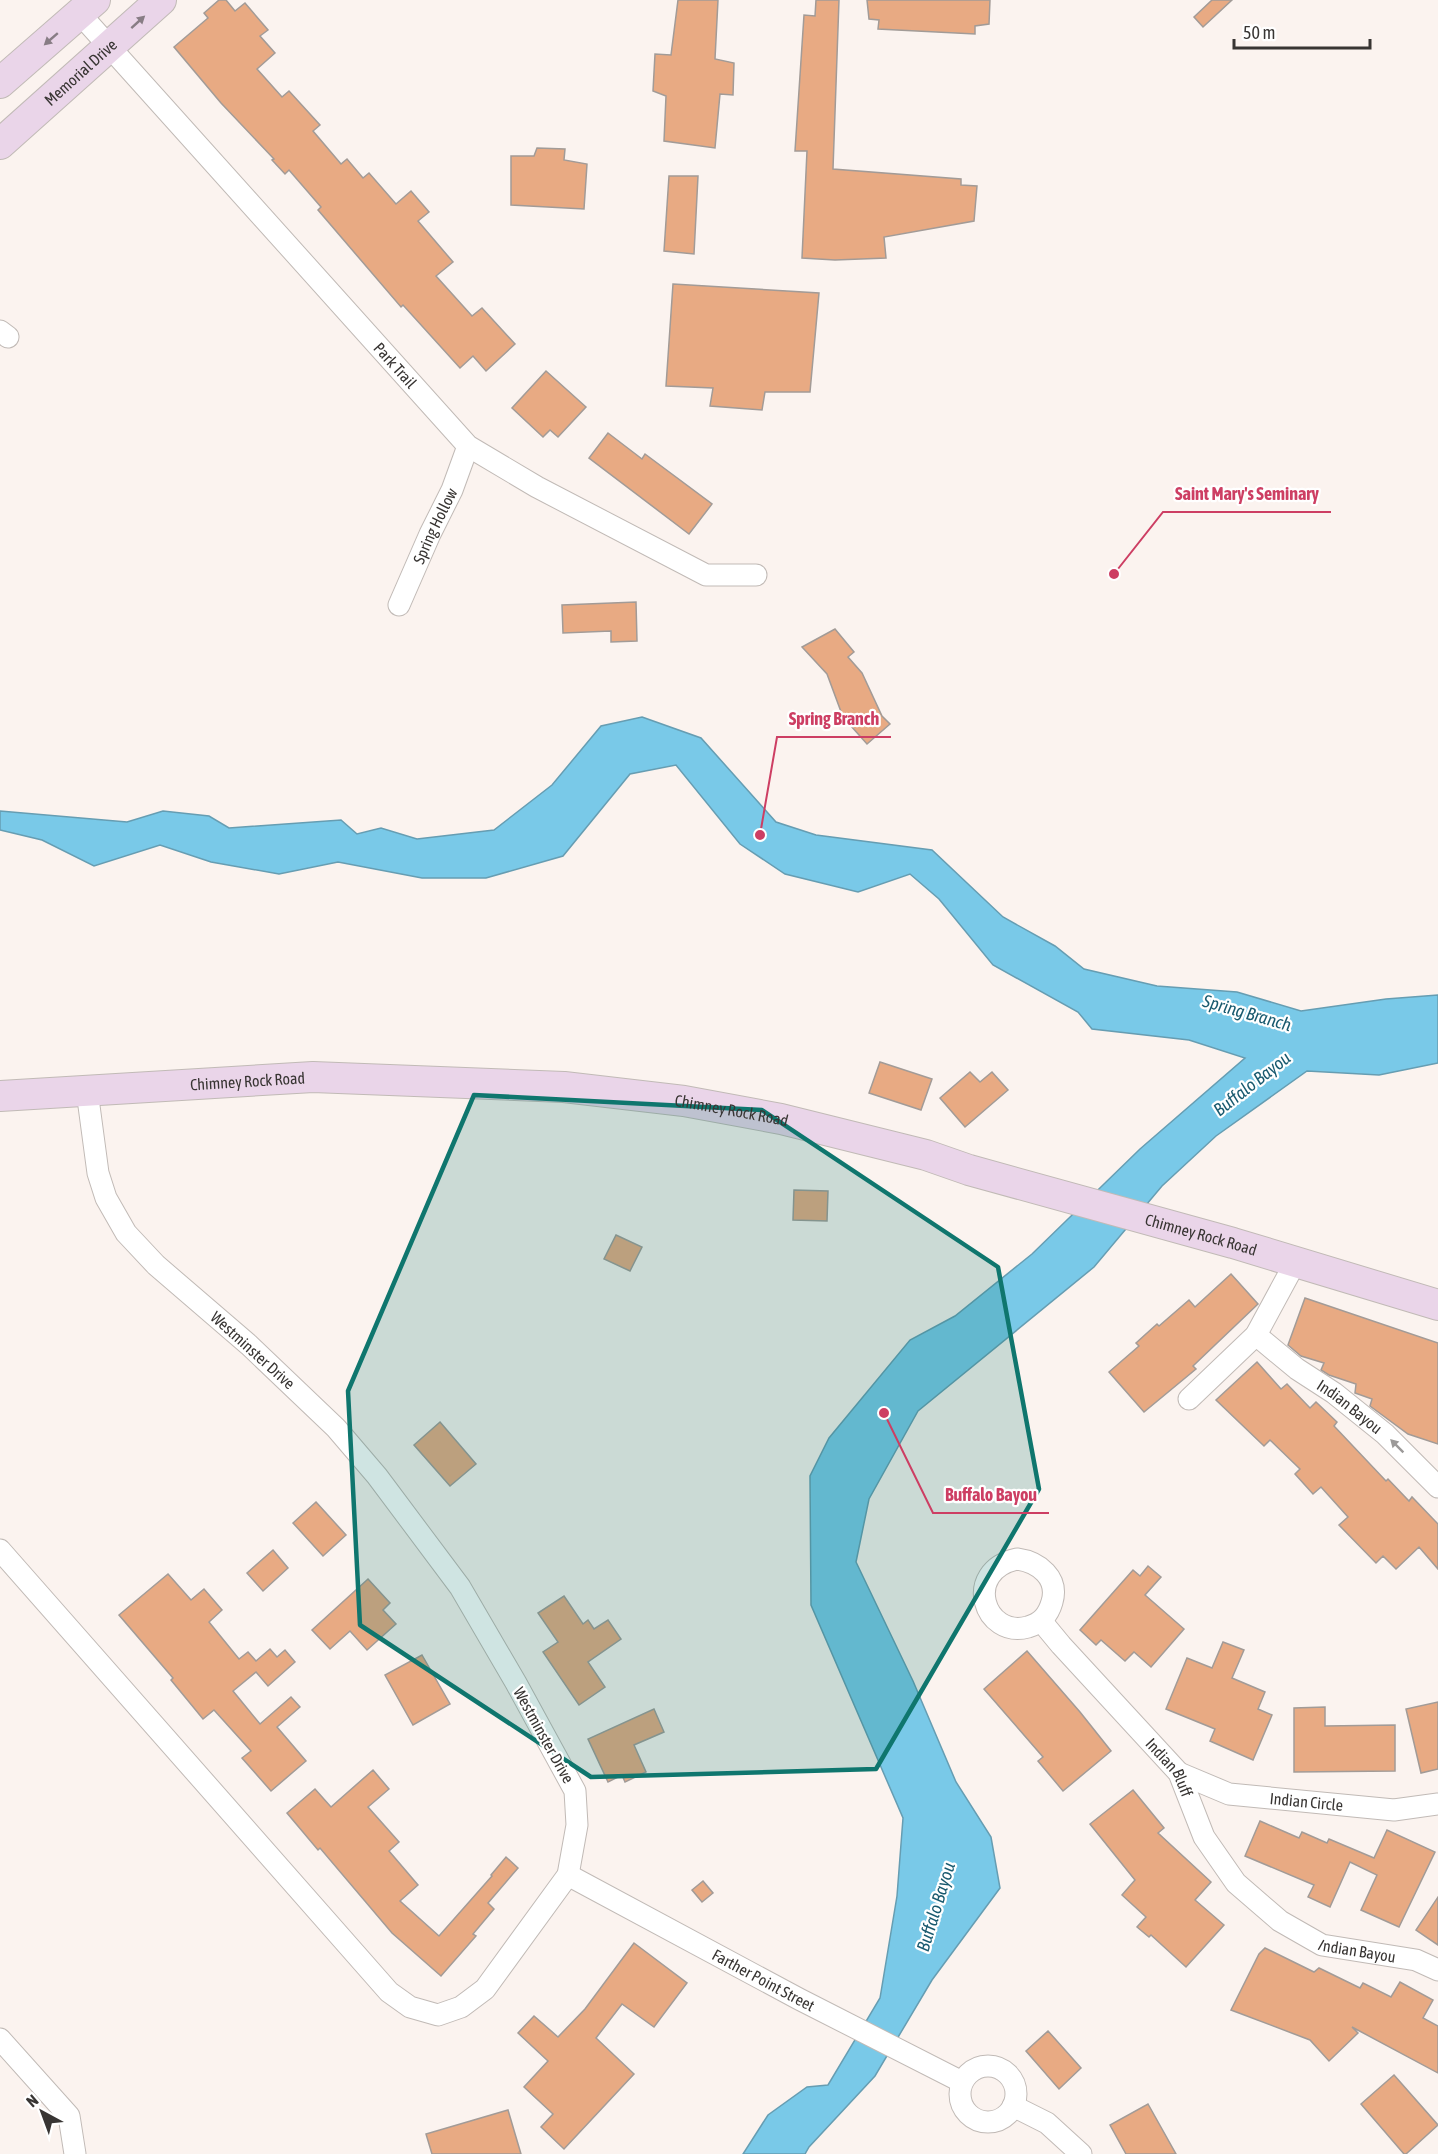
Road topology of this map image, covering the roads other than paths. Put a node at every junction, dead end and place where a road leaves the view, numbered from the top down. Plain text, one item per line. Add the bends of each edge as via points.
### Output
1 (161, 0) edge
2 (88, 7) edge
3 (110, 47) junction
4 (0, 83) edge
5 (0, 144) edge
6 (468, 446) junction
7 (756, 575) dead end
8 (399, 605) dead end
9 (87, 1091) junction
10 (0, 1096) edge
11 (1295, 1263) junction
12 (1438, 1305) edge
13 (1256, 1335) junction
14 (1189, 1399) dead end
15 (1438, 1487) edge
16 (0, 1550) edge
17 (1042, 1622) dead end
18 (1179, 1773) junction
19 (1438, 1804) edge
20 (568, 1875) junction
21 (1280, 1922) joint
22 (1438, 1970) edge
23 (0, 2039) edge
24 (962, 2082) junction
25 (1013, 2106) junction
26 (75, 2154) edge
27 (1081, 2154) edge

3 -> 1 main road, Memorial Drive
2 - 3 street, Park Trail
2 -> 4 main road
3 - 5 main road, Memorial Drive
3 - 6 street, Park Trail
6 - 7 street, Park Trail via 537,487 706,575
6 - 8 street, Spring Hollow
9 - 10 main road, Chimney Rock Road
9 - 11 main road, Chimney Rock Road via 313,1077 564,1087 684,1101 781,1119 926,1155
9 - 20 street, Westminster Drive via 98,1173 106,1198 126,1233 156,1265 249,1345 336,1428 460,1587 575,1791 577,1825
11 - 12 main road, Chimney Rock Road
11 - 13 street
13 - 14 street
15 -> 13 street, Indian Bayou via 1385,1434
16 - 20 street, Westminster Drive via 389,1992 410,2007 438,2015 461,2007 485,1989
17 - 18 street, Indian Bluff
18 - 19 street, Indian Circle via 1229,1794 1394,1810
18 - 21 street, Indian Bluff via 1204,1837 1236,1883
20 - 24 street, Farther Point Street
21 - 22 street, Indian Bayou via 1322,1945 1416,1960
23 - 26 street via 69,2116
24 - 25 street via 960,2092 965,2110 980,2121 999,2119
24 - 25 street via 982,2066 1000,2068 1013,2080
25 - 27 street via 1047,2123

